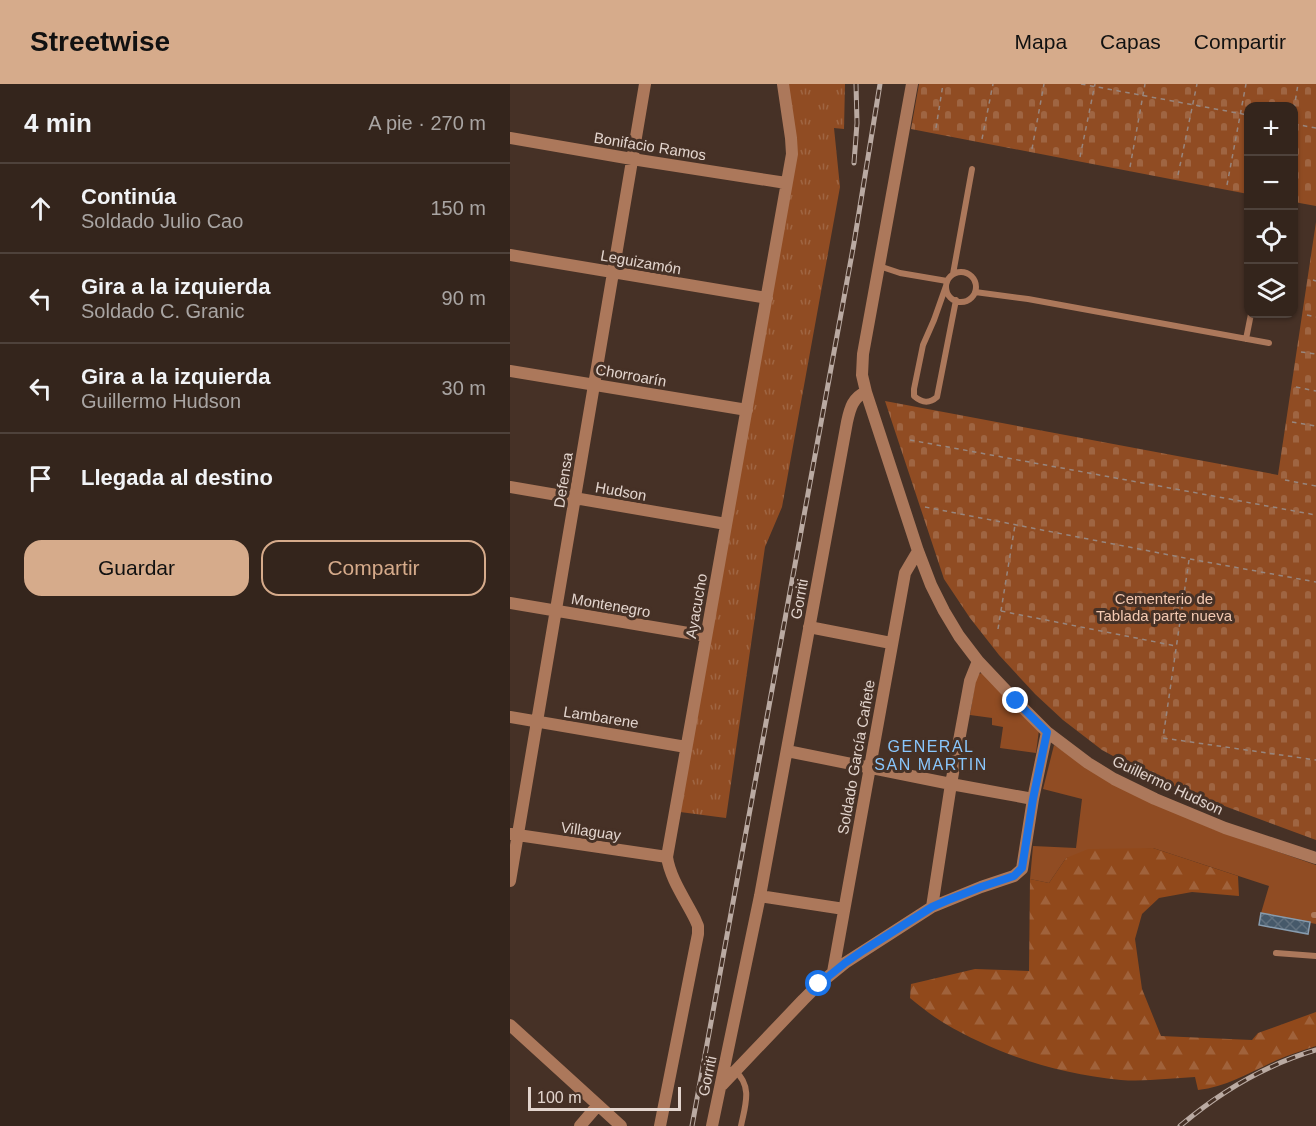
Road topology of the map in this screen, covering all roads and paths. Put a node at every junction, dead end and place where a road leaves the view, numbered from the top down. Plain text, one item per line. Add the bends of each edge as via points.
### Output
1 (645, 84) edge
2 (783, 84) edge
3 (912, 84) edge
4 (943, 84) edge
5 (993, 84) edge
6 (1044, 84) edge
7 (1080, 84) edge
8 (1145, 84) edge
9 (1197, 84) edge
10 (1246, 84) edge
11 (1298, 84) edge
12 (1094, 85) edge
13 (1143, 96) junction
14 (1295, 102) edge
15 (1193, 105) junction
16 (1240, 114) junction
17 (1244, 114) edge
18 (1298, 125) edge
19 (936, 128) dead end
20 (1316, 128) edge
21 (510, 138) edge
22 (982, 139) dead end
23 (1032, 149) dead end
24 (1080, 157) dead end
25 (632, 159) junction
26 (1130, 167) dead end
27 (972, 169) dead end
28 (1178, 176) dead end
29 (786, 183) junction
30 (1227, 185) dead end
31 (510, 255) edge
32 (879, 267) junction
33 (613, 272) junction
34 (952, 274) junction
35 (946, 284) junction
36 (975, 292) junction
37 (767, 298) junction
38 (956, 300) junction
39 (1307, 315) dead end
40 (1316, 317) edge
41 (1250, 318) edge
42 (1246, 339) junction
43 (1269, 343) dead end
44 (1301, 352) dead end
45 (1316, 354) edge
46 (510, 371) edge
47 (593, 384) junction
48 (1296, 387) dead end
49 (1316, 391) edge
50 (866, 392) junction
51 (747, 410) junction
52 (1292, 422) dead end
53 (1316, 426) edge
54 (910, 440) dead end
55 (1285, 480) dead end
56 (1316, 486) edge
57 (510, 487) edge
58 (576, 498) junction
59 (925, 507) dead end
60 (1316, 514) edge
61 (726, 524) junction
62 (1015, 525) junction
63 (918, 551) junction
64 (1190, 559) junction
65 (1316, 582) edge
66 (510, 603) edge
67 (556, 610) junction
68 (1001, 611) junction
69 (809, 627) junction
70 (999, 628) dead end
71 (706, 636) junction
72 (891, 643) junction
73 (1176, 646) junction
74 (978, 661) junction
75 (510, 717) edge
76 (538, 722) junction
77 (1047, 732) junction
78 (686, 747) junction
79 (787, 751) junction
80 (1316, 760) edge
81 (869, 768) junction
82 (951, 784) junction
83 (1033, 799) junction
84 (514, 835) edge
85 (667, 857) junction
86 (1316, 858) edge
87 (510, 881) edge
88 (760, 896) junction
89 (932, 907) junction
90 (844, 909) junction
91 (1276, 953) dead end
92 (1316, 956) edge
93 (832, 972) junction
94 (510, 1025) edge
95 (735, 1071) junction
96 (721, 1086) junction
97 (598, 1105) junction
98 (580, 1126) edge
99 (621, 1126) edge
100 (660, 1126) edge
101 (712, 1126) edge
102 (741, 1126) edge

1 - 25 street, Defensa
2 - 29 street, Ayacucho via 792,154
3 - 32 street
4 - 19 path
5 - 22 path
6 - 23 path
7 - 12 path
8 - 13 path
9 - 15 path
10 - 16 path
11 - 14 path
12 - 13 path
12 - 24 path
13 - 15 path
13 - 26 path
15 - 16 path
15 - 28 path
16 - 17 path
16 - 30 path
18 - 20 path
21 - 25 street, Bonifacio Ramos
25 - 29 street, Bonifacio Ramos
25 - 33 street, Defensa
27 - 34 lane
29 - 37 street, Ayacucho
31 - 33 street, Leguizamón
32 - 35 lane
32 - 50 street via 863,354
33 - 37 street, Leguizamón
33 - 47 street, Defensa
34 - 35 lane
34 - 36 lane via 970,275
35 - 38 lane via 948,295
35 - 38 lane via 923,345 914,389 919,401 927,403 937,397
36 - 38 lane via 965,301
36 - 42 lane
37 - 51 street, Ayacucho
39 - 40 path
41 - 42 lane
42 - 43 lane
44 - 45 path
46 - 47 street, Chorroarín
47 - 51 street, Chorroarín
47 - 58 street, Defensa
48 - 49 path
50 - 63 street, Guillermo Hudson
50 - 69 street, Gorriti via 852,404 847,422
51 - 61 street, Ayacucho
52 - 53 path
54 - 60 path
55 - 56 path
57 - 58 street, Hudson
58 - 61 street, Hudson
58 - 67 street, Defensa
59 - 62 path
61 - 71 street, Ayacucho
62 - 64 path
62 - 68 path
63 - 72 street, Soldado García Cañete via 904,573
63 - 74 street, Guillermo Hudson via 944,611
64 - 65 path
64 - 73 path
66 - 67 street, Montenegro
67 - 71 street, Montenegro
67 - 76 street, Defensa
68 - 70 path
68 - 73 path
69 - 72 street
69 - 79 street, Gorriti
71 - 78 street, Ayacucho
72 - 81 street, Soldado García Cañete
73 - 80 path via 1163,738
74 - 77 street, Guillermo Hudson
74 - 82 street via 970,681
75 - 76 street, Lambarene
76 - 78 street, Lambarene
76 - 84 street, Defensa
77 - 83 street
77 - 86 street, Guillermo Hudson via 1088,763 1155,799 1225,828
78 - 85 street, Ayacucho
79 - 81 street
79 - 88 street, Gorriti
81 - 82 street
81 - 90 street, Soldado García Cañete
82 - 83 street
82 - 89 street
83 - 89 street via 1022,868 1014,876
84 - 85 street, Villaguay
84 - 87 street, Defensa
85 - 100 street via 698,934
88 - 90 street
88 - 96 street, Gorriti
89 - 93 street
90 - 93 street, Soldado García Cañete
91 - 92 lane
93 - 95 street
94 - 97 street
95 - 96 street
95 - 102 lane via 747,1094
96 - 101 street, Gorriti
97 - 98 street
97 - 99 street

